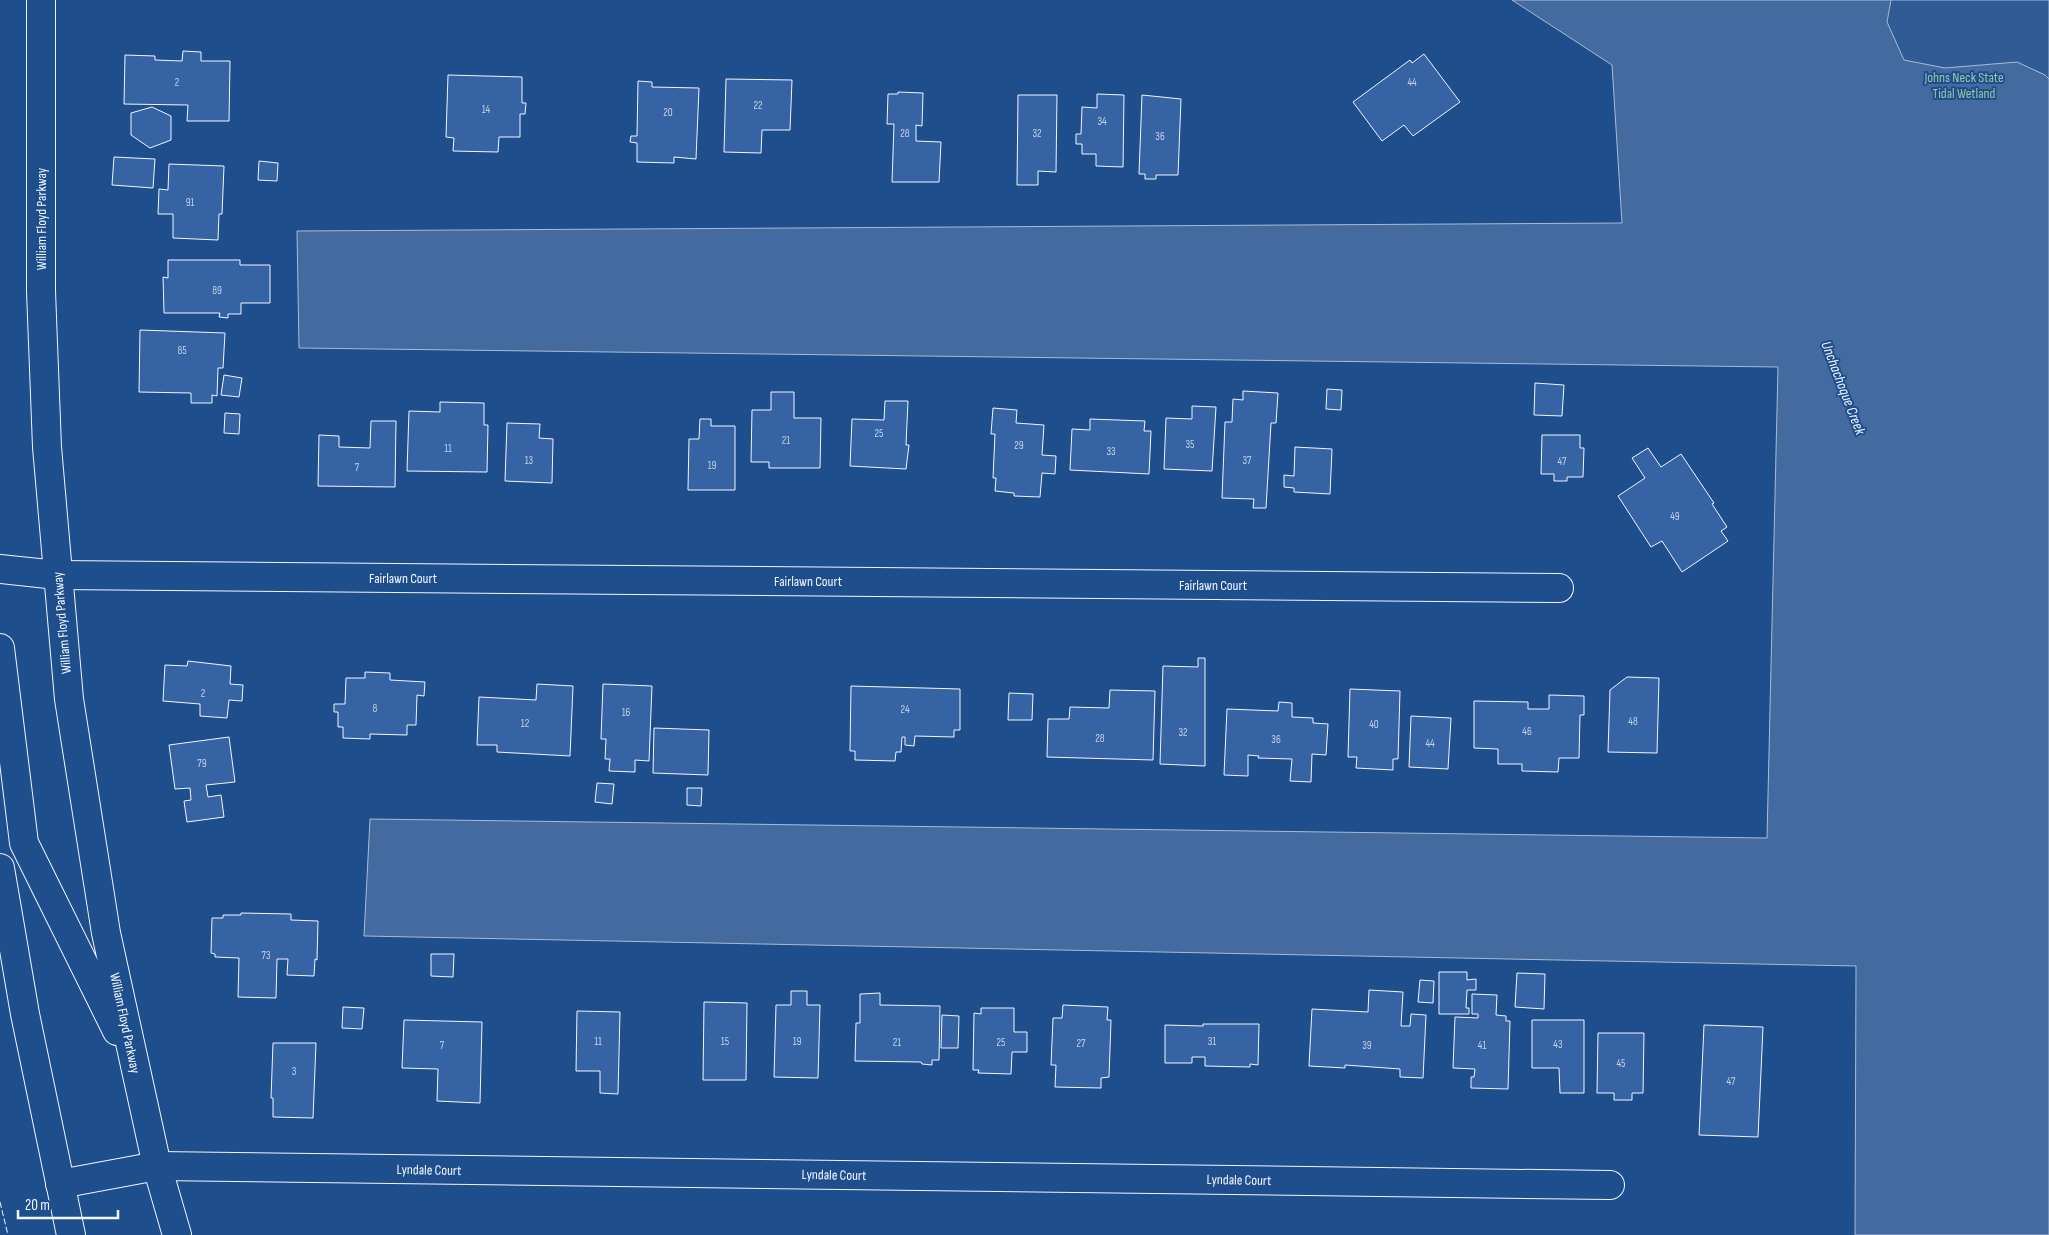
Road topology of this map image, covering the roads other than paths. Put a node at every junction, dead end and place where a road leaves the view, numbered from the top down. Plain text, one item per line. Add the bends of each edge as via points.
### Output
1 (41, 0) edge
2 (0, 569) edge
3 (57, 575) junction
4 (1559, 588) dead end
5 (0, 648) edge
6 (0, 868) edge
7 (135, 1068) junction
8 (157, 1166) junction
9 (60, 1184) junction
10 (1610, 1185) dead end
11 (71, 1235) edge
12 (177, 1235) edge

1 - 3 main road, William Floyd Parkway via 41,290 47,447
2 - 3 main road, Fairlawn Court
3 - 4 main road, Fairlawn Court
3 - 7 main road, William Floyd Parkway via 69,699 102,913
5 - 7 main road via 24,843
6 - 9 main road via 25,1014
7 - 8 main road, William Floyd Parkway
8 - 9 main road, Lyndale Court
8 - 10 main road, Lyndale Court
8 - 12 main road, William Floyd Parkway
9 - 11 main road

